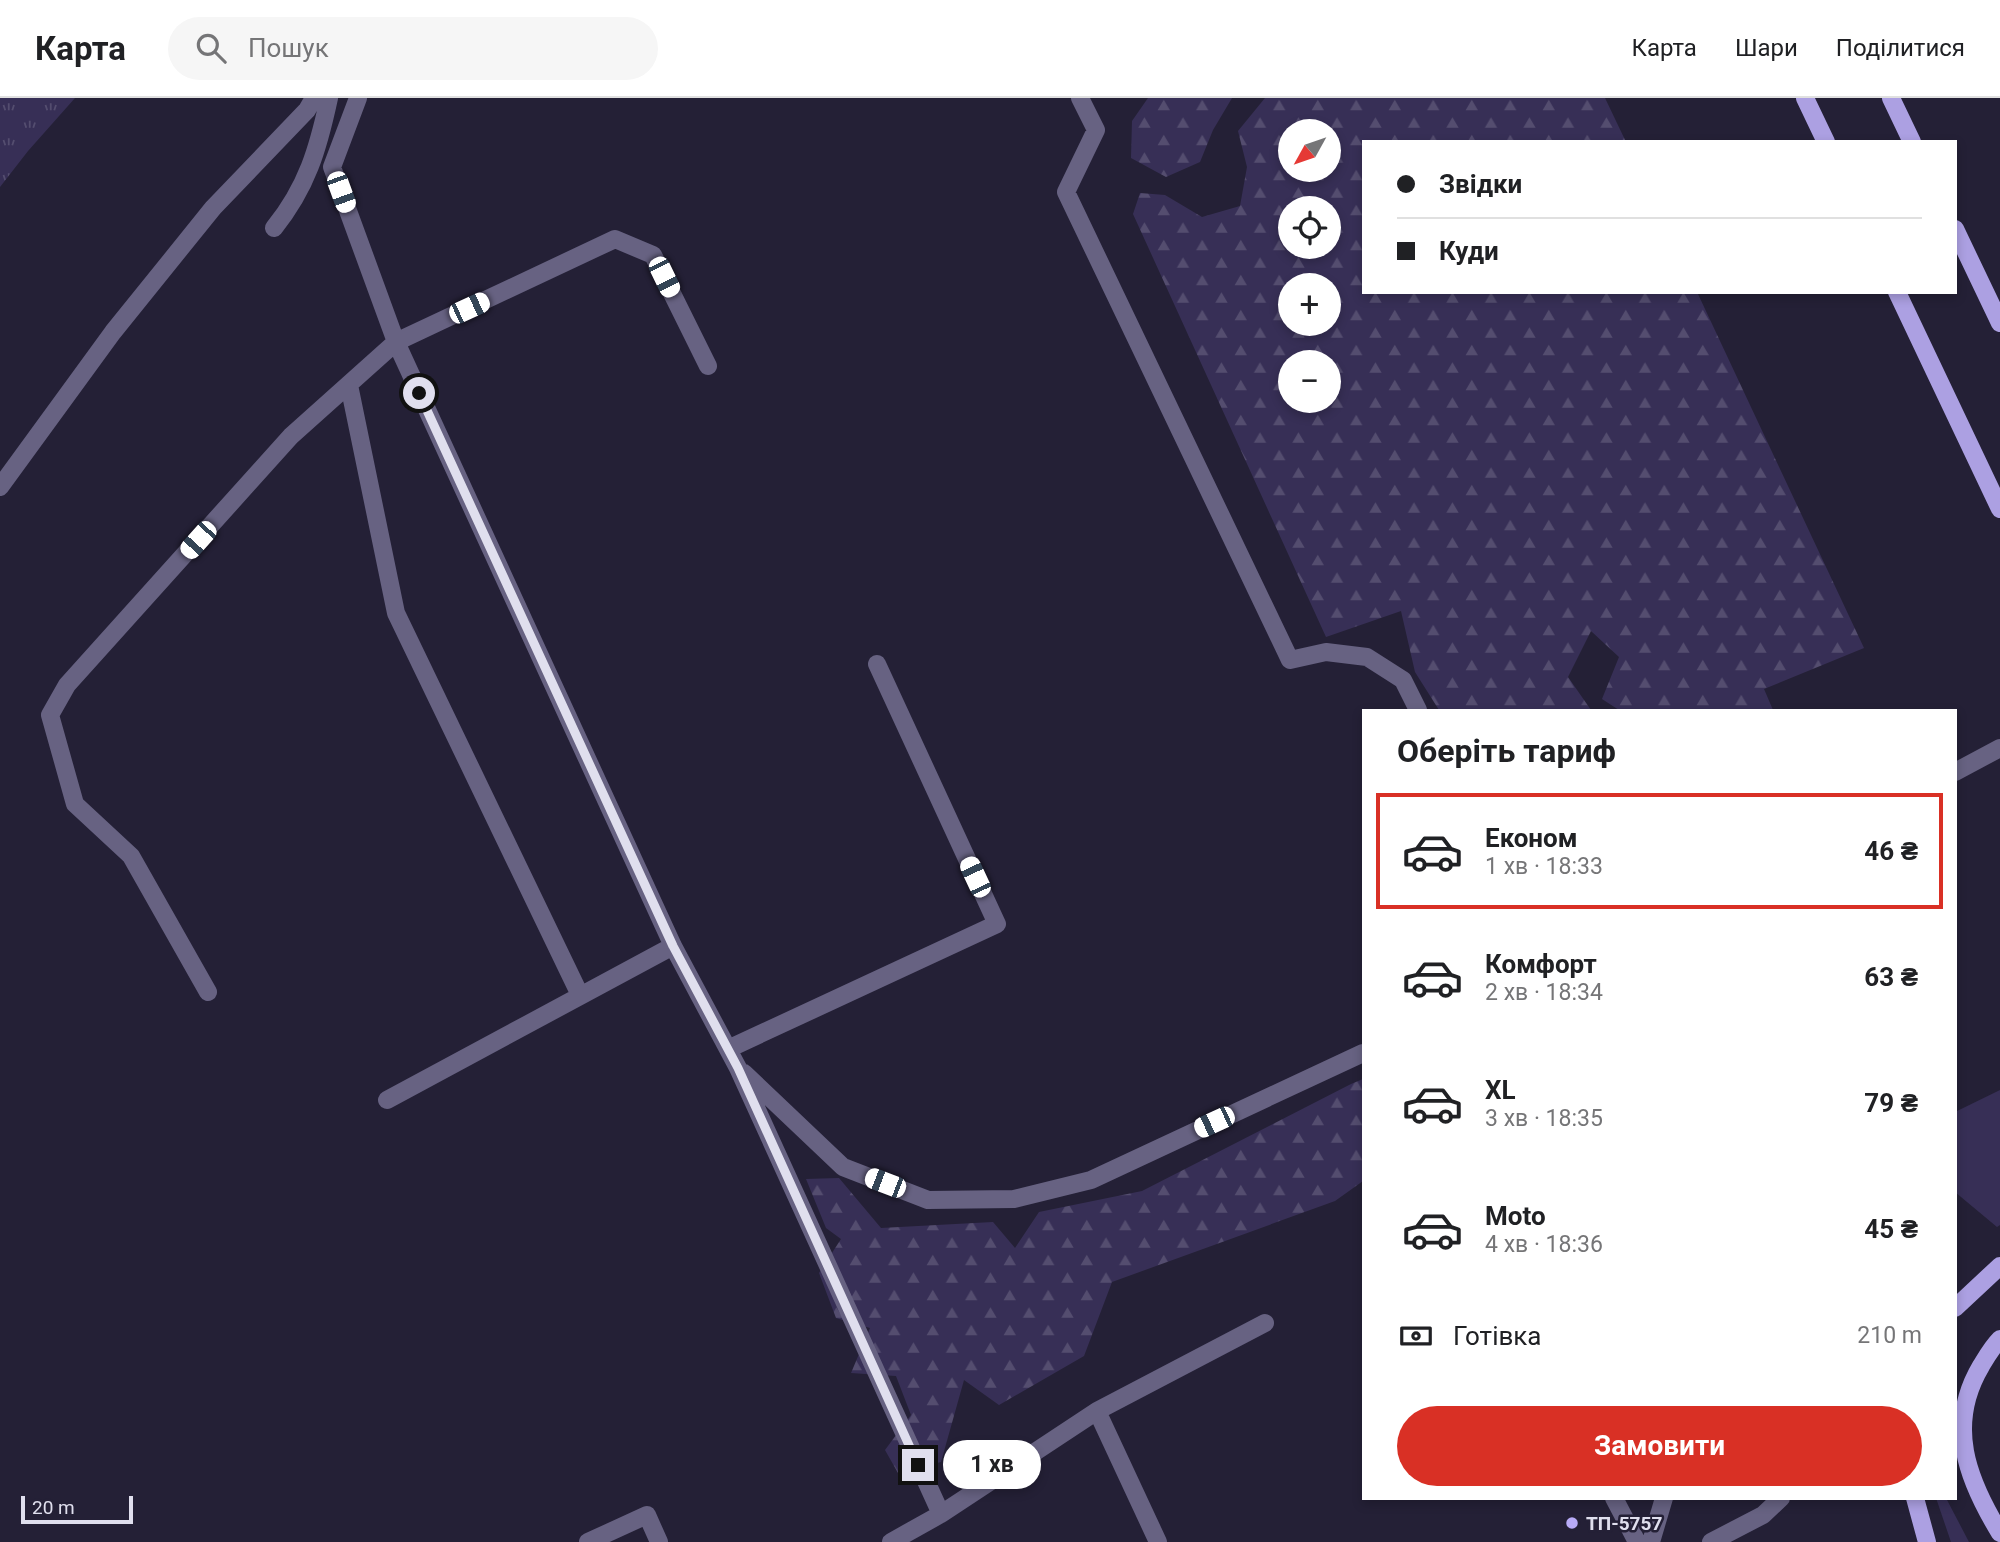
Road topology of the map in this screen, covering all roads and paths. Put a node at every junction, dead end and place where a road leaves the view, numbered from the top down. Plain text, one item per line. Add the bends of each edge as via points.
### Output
1 (314, 98) edge
2 (329, 98) edge
3 (358, 98) edge
4 (1080, 98) edge
5 (1805, 98) edge
6 (1891, 98) edge
7 (1825, 140) edge
8 (1911, 140) edge
9 (274, 228) dead end
10 (1957, 233) edge
11 (1898, 294) edge
12 (2000, 323) edge
13 (396, 342) junction
14 (708, 366) dead end
15 (349, 384) junction
16 (0, 487) edge
17 (2000, 509) edge
18 (877, 664) dead end
19 (1418, 709) edge
20 (2000, 748) edge
21 (1957, 771) edge
22 (673, 946) junction
23 (208, 992) dead end
24 (580, 995) junction
25 (728, 1049) junction
26 (1362, 1054) edge
27 (738, 1068) junction
28 (387, 1100) dead end
29 (2000, 1266) edge
30 (1957, 1306) edge
31 (1265, 1323) dead end
32 (2000, 1339) edge
33 (1097, 1411) junction
34 (1615, 1500) edge
35 (1663, 1500) edge
36 (1779, 1500) edge
37 (1916, 1500) edge
38 (941, 1514) junction
39 (2000, 1533) edge
40 (588, 1542) edge
41 (659, 1542) edge
42 (891, 1542) edge
43 (1158, 1542) edge
44 (1637, 1542) edge
45 (1651, 1542) edge
46 (1711, 1542) edge
47 (1927, 1542) edge

1 - 16 lane via 213,208 105,343
2 - 9 lane via 306,179
3 - 13 lane via 332,167
4 - 19 lane via 1096,130 1066,192 1290,660 1326,652 1367,657 1403,680
5 - 7 main road
6 - 8 main road
10 - 12 main road
11 - 17 main road
13 - 14 lane via 615,239 653,254
13 - 15 lane
13 - 22 lane
15 - 23 lane via 291,436 67,685 50,715 75,804 131,856
15 - 24 lane via 396,613
18 - 25 lane via 997,924
20 - 21 lane
22 - 24 lane
22 - 25 lane
24 - 28 lane
25 - 27 lane
26 - 27 lane via 1091,1180 1014,1199 928,1200 843,1167
27 - 38 lane
29 - 30 main road
31 - 33 lane
32 - 39 main road via 1973,1379 1963,1413 1965,1456 1978,1498
33 - 38 lane
33 - 43 lane
34 - 44 lane
35 - 45 lane
36 - 46 lane via 1763,1515
37 - 47 main road
38 - 42 lane
40 - 41 lane via 647,1515

